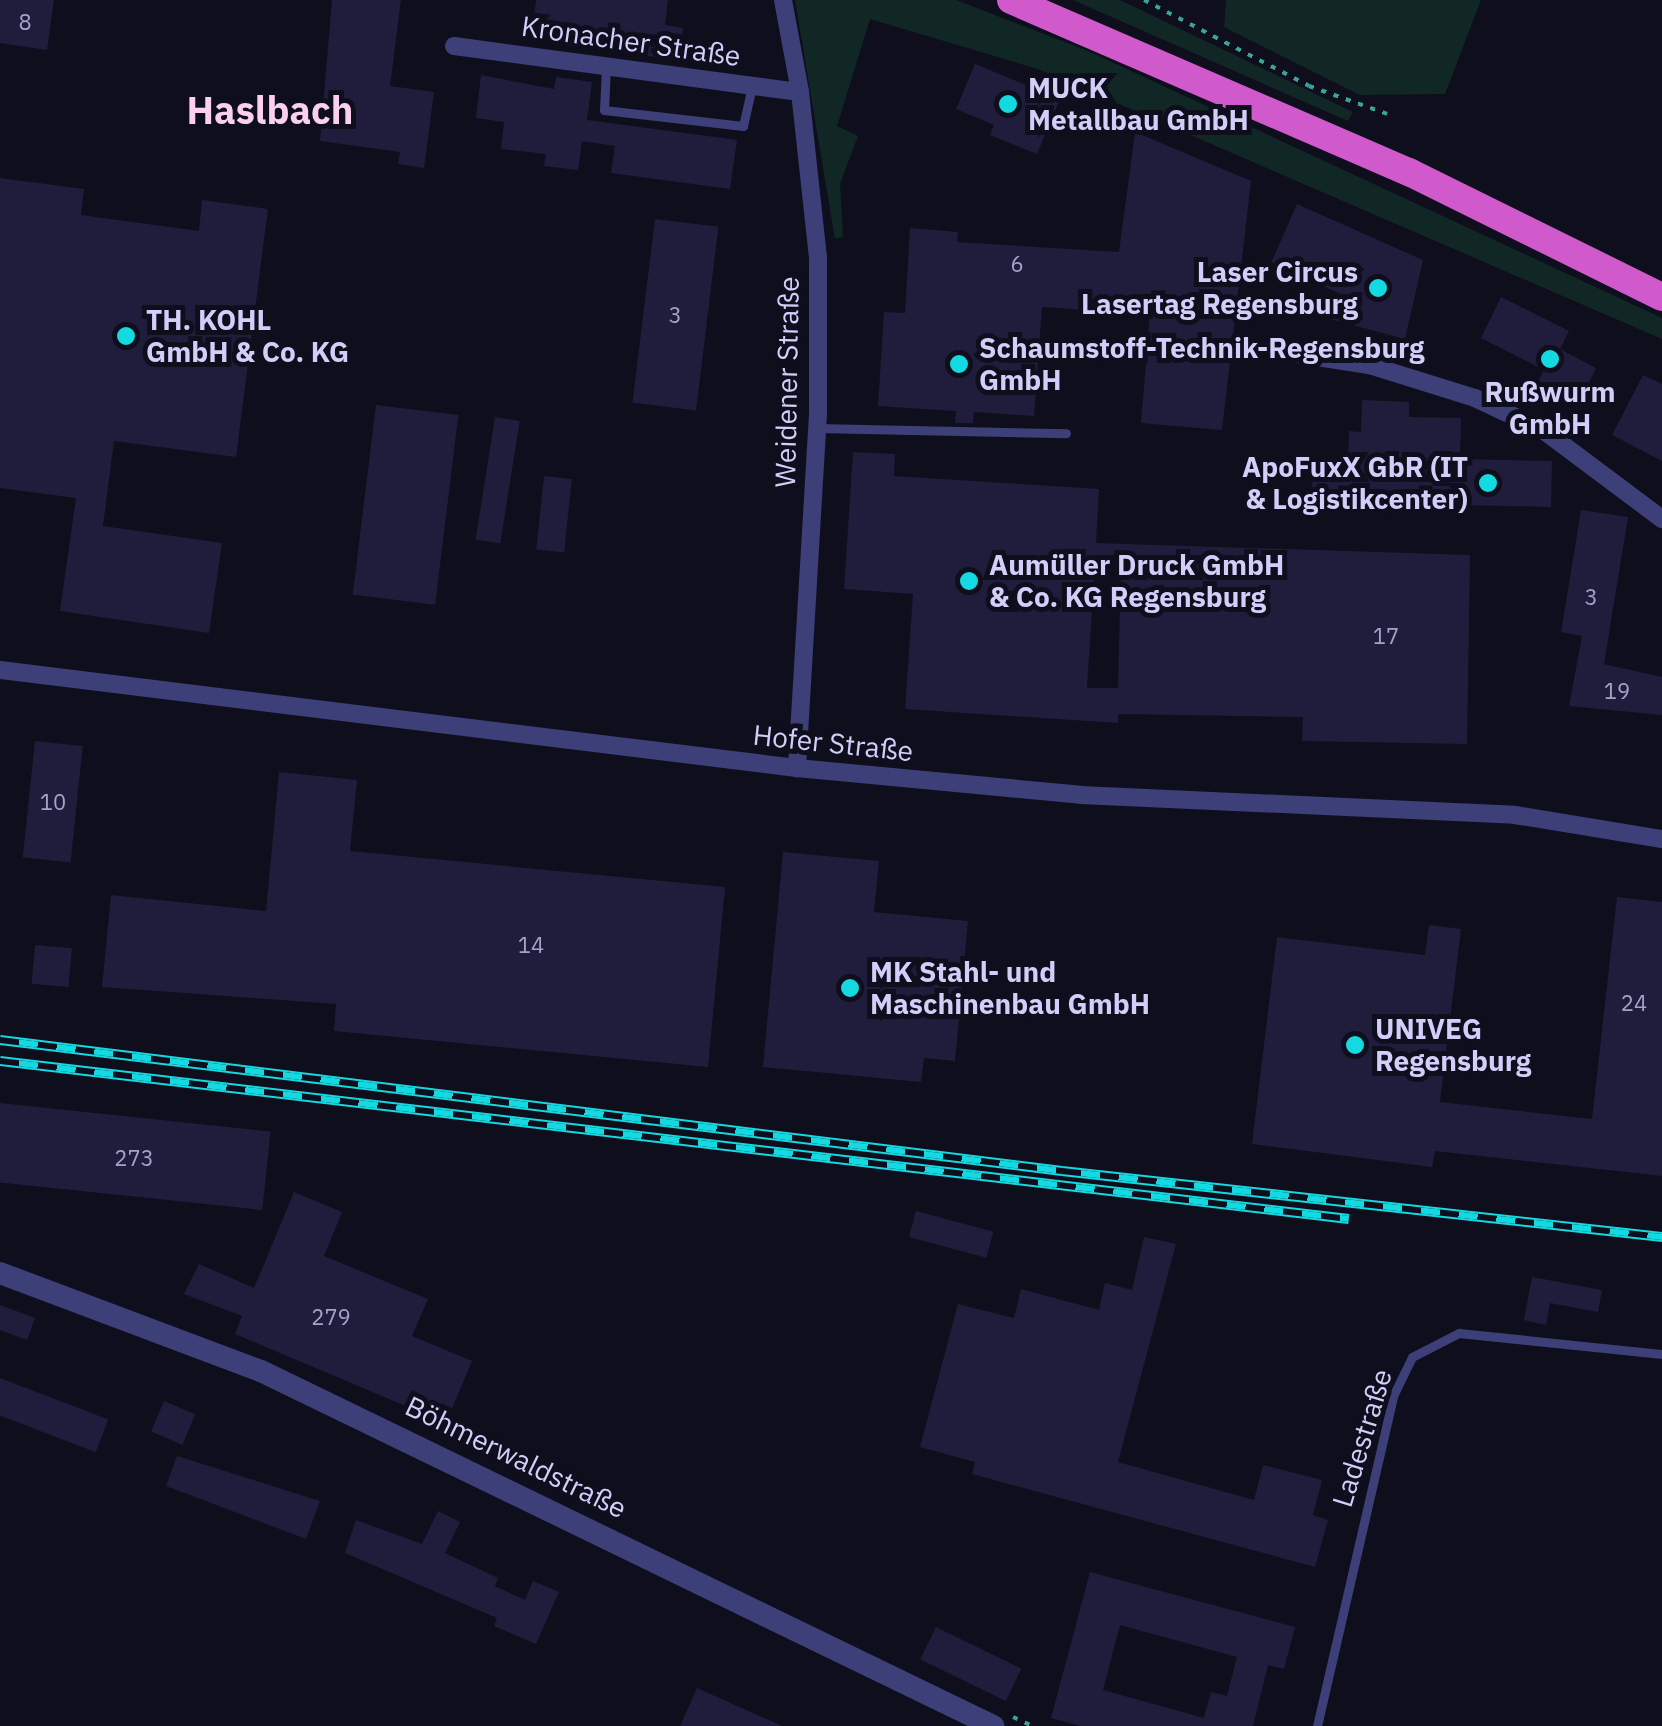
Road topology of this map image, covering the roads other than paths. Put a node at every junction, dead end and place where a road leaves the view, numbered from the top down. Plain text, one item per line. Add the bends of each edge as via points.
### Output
1 (783, 0) edge
2 (1010, 0) edge
3 (454, 46) dead end
4 (606, 66) junction
5 (752, 85) junction
6 (800, 92) junction
7 (1662, 298) edge
8 (1298, 354) dead end
9 (817, 428) junction
10 (1066, 433) dead end
11 (1662, 520) edge
12 (0, 670) edge
13 (797, 768) junction
14 (1662, 839) edge
15 (0, 1273) edge
16 (1662, 1354) edge
17 (993, 1726) edge
18 (1317, 1726) edge

1 - 6 street, Weidener Straße
2 - 7 highway via 1408,172
3 - 4 street, Kronacher Straße
4 - 5 street, Kronacher Straße
4 - 5 lane via 604,110 743,126
5 - 6 street, Kronacher Straße
6 - 9 street, Weidener Straße via 818,258
8 - 11 street via 1369,365 1476,398 1543,430
9 - 10 lane
9 - 13 street, Weidener Straße
12 - 13 street, Hofer Straße
13 - 14 street, Hofer Straße via 1081,795 1515,815
15 - 17 street, Böhmerwaldstraße via 261,1371
16 - 18 lane, Ladestraße via 1459,1334 1412,1357 1393,1396

